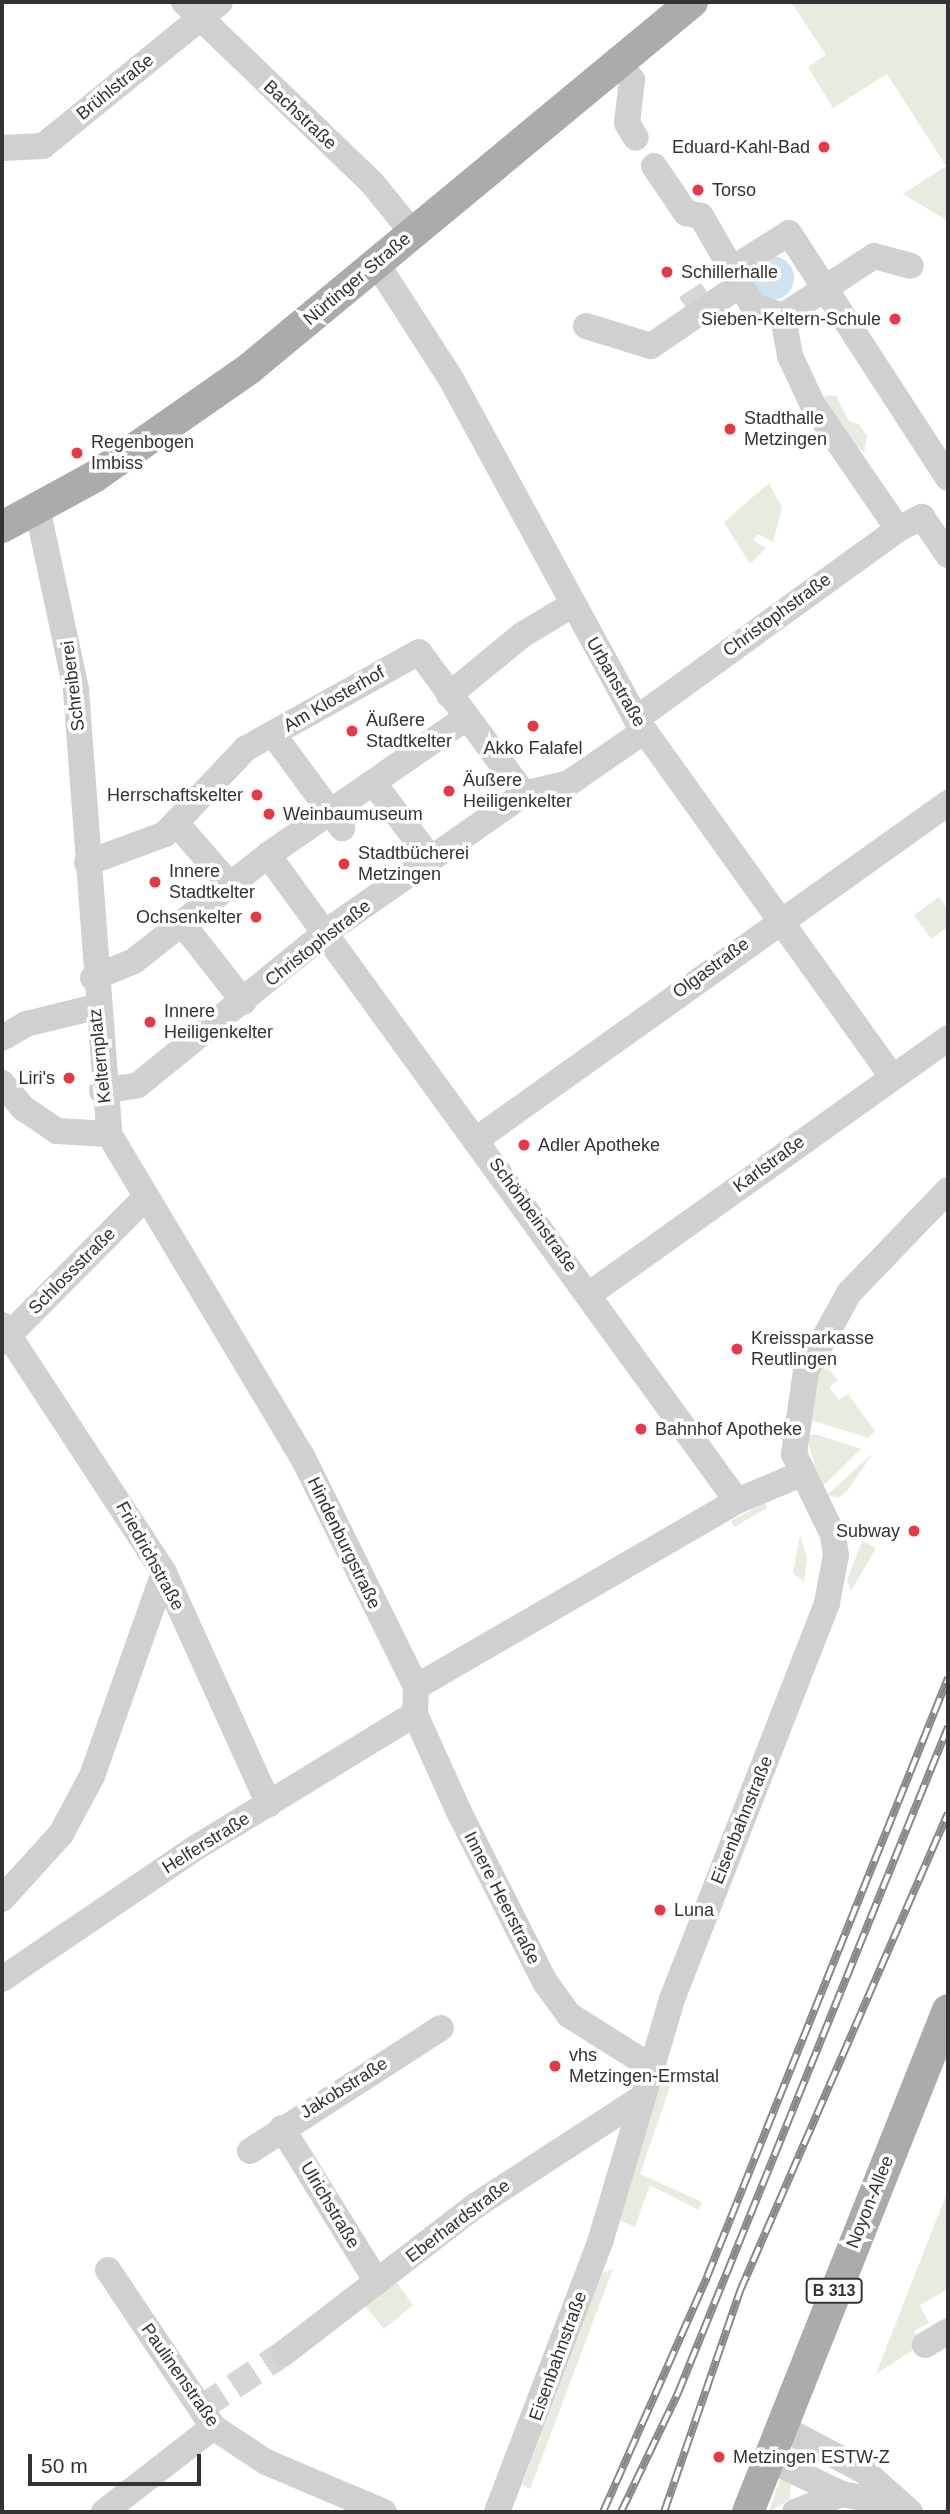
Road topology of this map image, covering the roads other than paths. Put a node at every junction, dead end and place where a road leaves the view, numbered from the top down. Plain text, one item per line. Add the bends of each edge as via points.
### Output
1 (692, 2) edge
2 (202, 7) edge
3 (617, 61) junction
4 (636, 138) dead end
5 (2, 148) edge
6 (654, 166) dead end
7 (412, 232) junction
8 (871, 235) dead end
9 (900, 260) dead end
10 (863, 263) junction
11 (377, 264) junction
12 (736, 277) junction
13 (825, 288) junction
14 (783, 316) junction
15 (586, 326) dead end
16 (948, 478) edge
17 (38, 512) junction
18 (910, 523) junction
19 (2, 527) edge
20 (948, 555) edge
21 (572, 605) junction
22 (449, 695) junction
23 (467, 717) junction
24 (640, 725) junction
25 (272, 734) junction
26 (375, 785) junction
27 (524, 794) junction
28 (948, 803) edge
29 (336, 820) junction
30 (177, 824) junction
31 (268, 855) junction
32 (431, 859) junction
33 (87, 863) junction
34 (230, 885) junction
35 (777, 921) junction
36 (182, 923) junction
37 (326, 932) junction
38 (93, 978) junction
39 (244, 1002) junction
40 (95, 1007) junction
41 (2, 1038) edge
42 (948, 1038) edge
43 (892, 1077) junction
44 (2, 1083) edge
45 (102, 1091) junction
46 (108, 1134) junction
47 (477, 1139) junction
48 (948, 1191) edge
49 (143, 1200) junction
50 (591, 1293) junction
51 (4, 1334) edge
52 (799, 1475) junction
53 (737, 1500) junction
54 (164, 1573) junction
55 (416, 1687) junction
56 (419, 1723) junction
57 (269, 1804) junction
58 (2, 1899) edge
59 (2, 1979) edge
60 (948, 2010) edge
61 (441, 2028) dead end
62 (650, 2066) junction
63 (640, 2099) junction
64 (282, 2128) junction
65 (250, 2151) dead end
66 (108, 2270) dead end
67 (377, 2282) junction
68 (948, 2331) edge
69 (925, 2344) dead end
70 (284, 2353) tunnel mouth
71 (779, 2426) junction
72 (213, 2427) junction
73 (766, 2458) junction
74 (842, 2494) junction
75 (908, 2509) edge
76 (104, 2512) edge
77 (384, 2512) edge
78 (497, 2512) edge
79 (748, 2512) edge
80 (795, 2512) edge

1 - 3 main road, Nürtinger Straße
2 - 5 street, Brühlstraße via 43,146
2 - 7 street, Bachstraße via 373,184
3 - 4 street via 632,80 626,123
3 - 7 main road, Nürtinger Straße
6 - 12 street via 686,213 701,216
7 - 11 main road, Nürtinger Straße
8 - 10 street
9 - 10 street via 874,256
10 - 13 street
11 - 17 main road, Nürtinger Straße via 250,368
11 - 21 street, Urbanstraße via 451,379
12 - 13 street via 789,233
12 - 14 street via 753,306
12 - 15 street via 651,346
13 - 14 street
13 - 16 street via 879,359
14 - 18 street via 785,356 813,405
17 - 19 main road, Nürtinger Straße
17 - 33 street, Schreiberei via 73,667
18 - 20 street
18 - 24 street, Christophstraße
21 - 22 street via 522,635
21 - 24 street, Urbanstraße
22 - 23 street
22 - 25 street, Am Klosterhof via 419,652
23 - 26 street
23 - 27 street
24 - 27 street, Christophstraße via 569,783
24 - 35 street, Urbanstraße
25 - 29 street
25 - 30 street, Am Klosterhof via 245,749
26 - 29 street
26 - 32 street
27 - 32 street, Christophstraße
28 - 35 street, Olgastraße
29 - 31 street
30 - 33 street, Am Klosterhof
30 - 34 street
31 - 34 street
31 - 37 street
32 - 37 street, Christophstraße
33 - 38 street, Kelternplatz
34 - 36 street
35 - 43 street, Urbanstraße
35 - 47 street, Olgastraße
36 - 38 street via 134,961
36 - 39 street
37 - 39 street, Christophstraße
37 - 47 street, Schönbeinstraße
38 - 40 street, Kelternplatz
39 - 45 street, Christophstraße via 138,1085
40 - 41 street via 26,1024
40 - 45 street, Kelternplatz
42 - 43 street, Karlstraße
43 - 50 street, Karlstraße
44 - 46 street via 23,1108 57,1131
45 - 46 street, Kelternplatz
46 - 49 street, Hindenburgstraße
47 - 50 street, Schönbeinstraße
48 - 52 street, Eisenbahnstraße via 849,1293 816,1346 799,1397
49 - 51 street, Schlossstraße
49 - 55 street, Hindenburgstraße via 268,1393
50 - 53 street, Schönbeinstraße
51 - 54 street, Friedrichstraße
52 - 53 street
52 - 62 street, Eisenbahnstraße via 833,1535 834,1576
53 - 55 street
54 - 57 street, Friedrichstraße
54 - 58 street via 92,1776 61,1834
55 - 56 street, Innere Heerstraße
56 - 57 street, Helferstraße
56 - 62 street, Innere Heerstraße via 495,1885 569,2015
57 - 59 street, Helferstraße
60 - 71 main road, Noyon-Allee / B 313
61 - 64 street, Jakobstraße
62 - 63 street, Eisenbahnstraße
63 - 67 street, Eberhardstraße via 529,2168
63 - 78 street, Eisenbahnstraße via 601,2239
64 - 65 street, Jakobstraße
64 - 67 street, Ulrichstraße
66 - 72 street, Paulinenstraße
67 - 70 street, Eberhardstraße
68 - 69 street
71 - 73 main road, Noyon-Allee / B 313
71 - 75 street via 864,2471
72 - 76 street
72 - 77 street, Paulinenstraße via 266,2462
73 - 74 street
73 - 79 main road, Noyon-Allee / B 313
74 - 75 street
74 - 80 street

